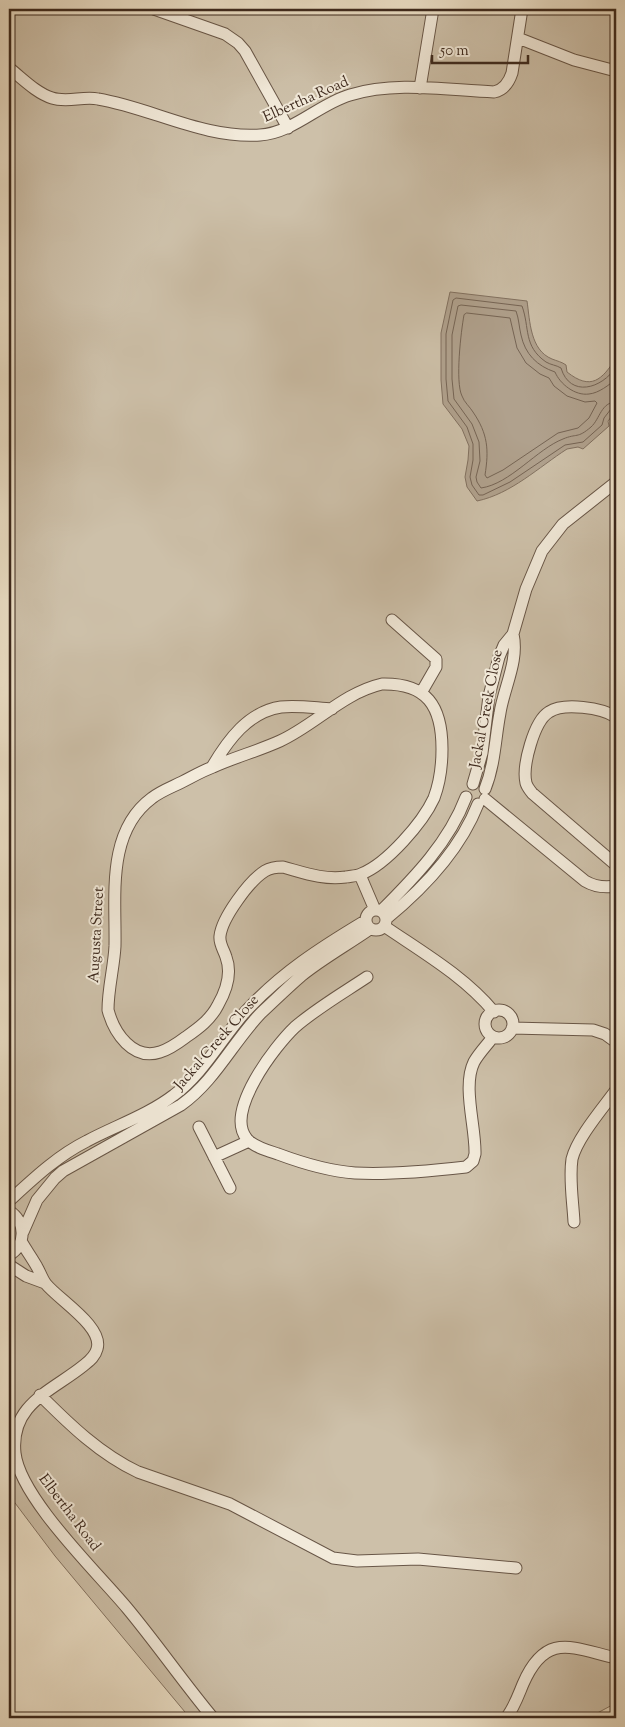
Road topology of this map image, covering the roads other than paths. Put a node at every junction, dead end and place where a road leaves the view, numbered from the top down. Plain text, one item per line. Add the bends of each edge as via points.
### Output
1 (154, 9) edge
2 (433, 9) edge
3 (522, 9) edge
4 (518, 38) junction
5 (9, 68) edge
6 (616, 71) edge
7 (420, 88) junction
8 (288, 128) junction
9 (616, 482) edge
10 (392, 620) dead end
11 (513, 634) junction
12 (421, 693) junction
13 (332, 709) junction
14 (616, 717) edge
15 (212, 767) junction
16 (473, 784) junction
17 (466, 796) junction
18 (483, 797) junction
19 (616, 865) edge
20 (360, 875) junction
21 (616, 886) edge
22 (381, 917) junction
23 (368, 925) junction
24 (367, 977) dead end
25 (494, 1012) junction
26 (512, 1028) junction
27 (493, 1037) junction
28 (616, 1042) edge
29 (616, 1090) edge
30 (199, 1127) dead end
31 (249, 1141) junction
32 (214, 1157) junction
33 (230, 1188) dead end
34 (9, 1201) edge
35 (9, 1211) edge
36 (574, 1222) dead end
37 (22, 1236) junction
38 (9, 1254) edge
39 (9, 1265) edge
40 (45, 1283) junction
41 (40, 1395) junction
42 (516, 1568) dead end
43 (616, 1658) edge
44 (213, 1718) edge
45 (506, 1718) edge

1 - 8 street via 225,34 238,43
2 - 7 street
3 - 4 street
4 - 6 street via 574,60
4 - 7 street, Elbertha Road via 512,72 501,90
5 - 8 street, Elbertha Road via 54,99 101,99 182,124 228,133 262,135
7 - 8 street, Elbertha Road via 399,87 348,95
9 - 11 street, Jackal Creek Close via 563,524 542,550
10 - 12 street via 436,659 436,667
11 - 16 street, Jackal Creek Close via 499,656 482,753
11 - 18 street, Jackal Creek Close via 514,656 501,706 493,764
12 - 13 street, Augusta Street via 403,685 382,684 358,693
12 - 20 street, Augusta Street via 437,711 441,725 442,756 438,786 426,811 406,838
13 - 15 street, Augusta Street via 281,741
13 - 15 street, Augusta Street via 282,707 254,717 232,738
14 - 19 street via 585,708 547,712 535,730 525,775 532,793
15 - 20 street, Augusta Street via 142,806 126,830 120,847 108,1010 120,1036 134,1050 150,1054 166,1050 210,1018 223,996 228,972 220,941 222,928 243,893 258,876 278,867 318,877
16 - 17 street via 467,789
16 - 18 street via 480,784
17 - 18 street via 471,802
17 - 22 street via 459,816 441,845
18 - 21 street via 585,881 605,888
18 - 22 street, Jackal Creek Close via 447,857 410,900
20 - 22 street
22 - 23 street via 377,930
22 - 23 street via 367,914
22 - 25 street via 457,976
23 - 34 street, Jackal Creek Close via 320,948 286,973 244,1014 174,1096 69,1151
23 - 37 street, Jackal Creek Close via 282,993 255,1020 192,1098 63,1171 37,1200
24 - 31 street via 295,1028 271,1056 243,1105 241,1125
25 - 26 street via 507,1013 512,1019
25 - 27 street via 489,1015 486,1027
26 - 27 street via 505,1037
26 - 28 street via 593,1030
27 - 31 street via 472,1068 470,1092 475,1154 466,1167 370,1174 343,1172 280,1155
29 - 36 street via 579,1142 573,1158
30 - 32 street
31 - 32 street
32 - 33 street
35 - 37 street, Elbertha Road via 18,1218
37 - 38 street, Jackal Creek Close via 18,1248
37 - 40 street, Elbertha Road
39 - 40 street, Elbertha Road
40 - 41 street, Elbertha Road via 93,1330 98,1343 92,1359
41 - 42 street via 84,1437 125,1466 230,1504 333,1558 357,1561 418,1559
41 - 44 street, Elbertha Road via 23,1415 15,1442 18,1464 28,1488
43 - 45 street via 574,1647 548,1651 534,1662

